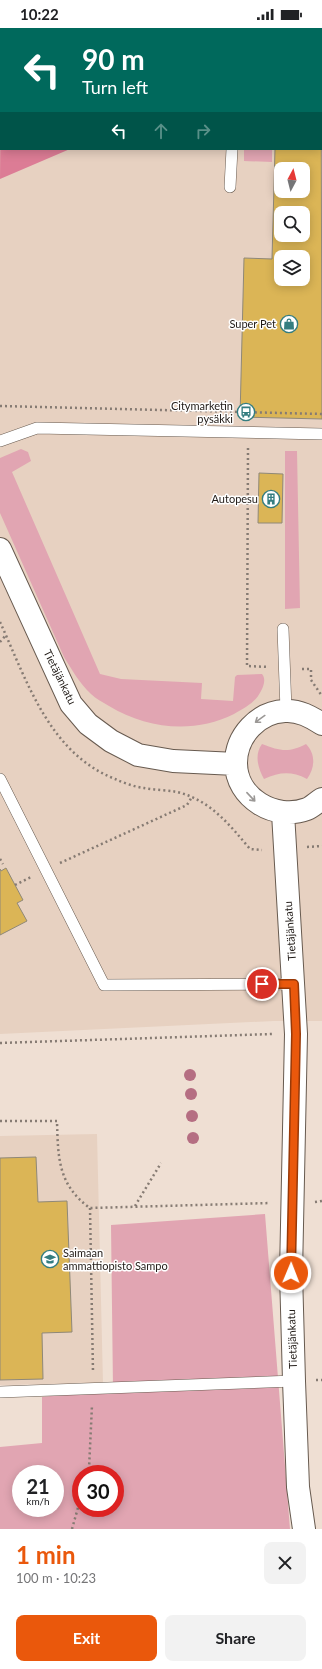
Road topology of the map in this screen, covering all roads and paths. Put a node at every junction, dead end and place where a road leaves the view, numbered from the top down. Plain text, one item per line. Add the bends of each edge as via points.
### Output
1 (232, 150) edge
2 (230, 187) dead end
3 (0, 406) edge
4 (322, 414) edge
5 (248, 432) junction
6 (322, 434) edge
7 (0, 441) edge
8 (0, 549) edge
9 (283, 629) dead end
10 (6, 635) dead end
11 (0, 642) edge
12 (285, 668) junction
13 (322, 696) edge
14 (286, 710) junction
15 (322, 724) edge
16 (236, 764) junction
17 (0, 779) edge
18 (192, 797) dead end
19 (322, 799) edge
20 (283, 813) junction
21 (322, 846) edge
22 (307, 847) dead end
23 (0, 859) edge
24 (3, 864) dead end
25 (46, 870) junction
26 (15, 885) dead end
27 (294, 984) junction
28 (247, 1035) dead end
29 (0, 1043) edge
30 (0, 1121) edge
31 (161, 1163) dead end
32 (322, 1201) edge
33 (291, 1202) junction
34 (135, 1207) junction
35 (90, 1208) junction
36 (294, 1381) junction
37 (93, 1388) junction
38 (0, 1392) edge
39 (88, 1465) edge
40 (75, 1517) edge
41 (72, 1529) edge
42 (304, 1529) edge

1 - 2 lane
3 - 4 path
5 - 6 lane
5 - 7 lane via 37,428
5 - 12 path via 247,666
8 - 16 street, Tietäjänkatu via 71,704 88,724 111,741 138,755 173,761
9 - 12 lane
10 - 11 path
12 - 13 path via 311,669 311,680
12 - 14 lane
14 - 15 street via 306,714
14 -> 16 street via 266,715 250,727 239,744
16 -> 20 street via 241,783 252,798 268,809
17 - 25 lane
18 - 25 path via 187,805
19 - 20 street via 307,809
20 - 27 street, Tietäjänkatu
21 - 22 path
23 - 24 path
25 - 26 path
25 - 27 lane via 104,985
27 - 33 street, Tietäjänkatu via 296,1034
28 - 29 path
30 - 35 path via 57,1121 58,1147 64,1178 78,1199
31 - 34 path
32 - 33 path
33 - 34 path
33 - 36 street, Tietäjänkatu
34 - 35 path
35 - 37 path
36 - 37 lane
36 - 42 street, Tietäjänkatu via 298,1487
37 - 38 lane
37 - 39 path
40 - 41 path

